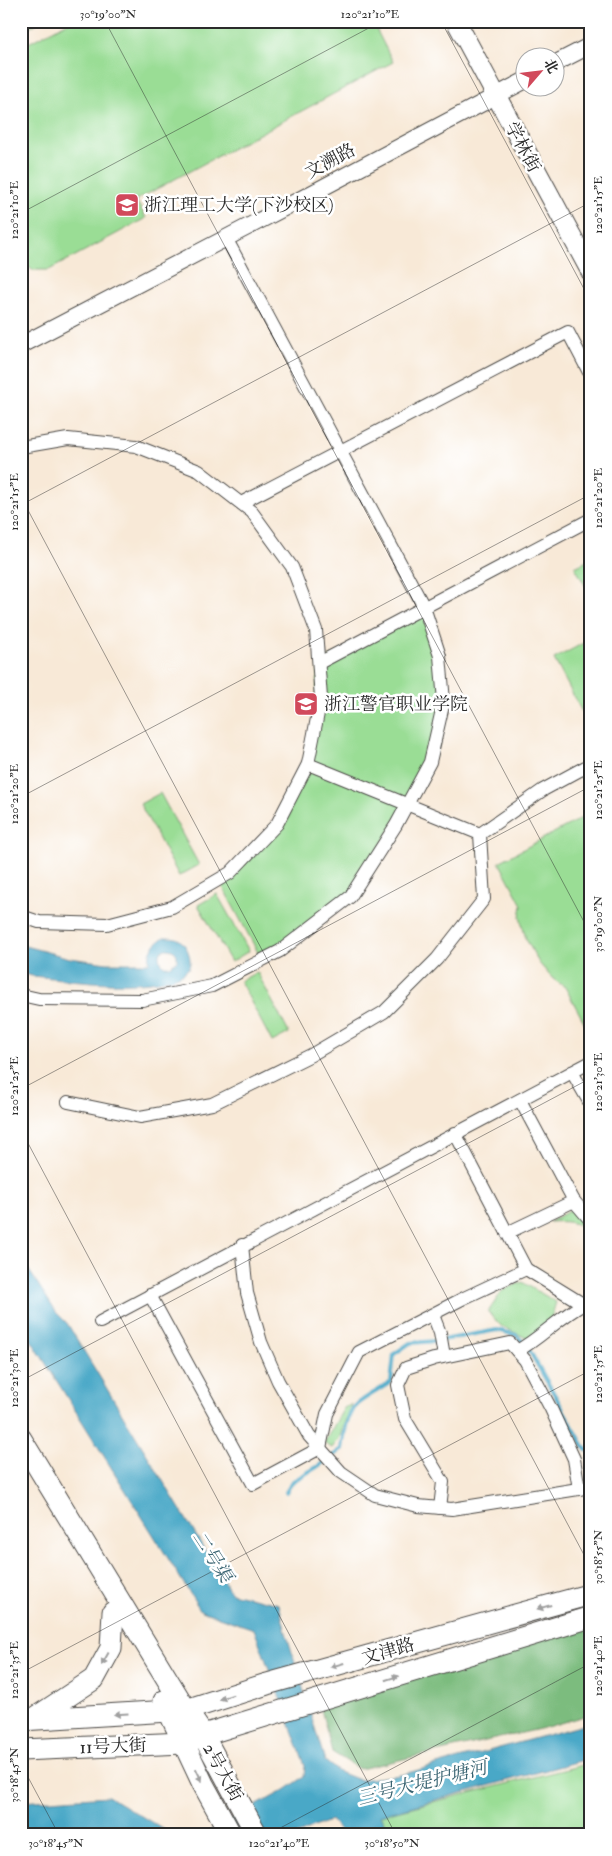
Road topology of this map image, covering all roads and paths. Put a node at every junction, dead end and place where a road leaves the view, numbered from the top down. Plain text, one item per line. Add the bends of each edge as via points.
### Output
1 (456, 21) edge
2 (591, 45) edge
3 (564, 59) edge
4 (514, 86) edge
5 (496, 96) junction
6 (226, 238) junction
7 (591, 272) edge
8 (21, 345) edge
9 (591, 376) edge
10 (21, 448) edge
11 (340, 450) junction
12 (241, 504) junction
13 (591, 519) edge
14 (424, 608) junction
15 (319, 663) junction
16 (308, 764) junction
17 (591, 764) edge
18 (407, 805) junction
19 (480, 834) junction
20 (21, 916) edge
21 (21, 995) edge
22 (591, 1062) edge
23 (572, 1072) junction
24 (520, 1100) junction
25 (68, 1102) dead end
26 (591, 1106) edge
27 (455, 1133) junction
28 (574, 1201) junction
29 (591, 1221) edge
30 (507, 1233) junction
31 (242, 1246) junction
32 (526, 1269) junction
33 (150, 1295) junction
34 (587, 1306) edge
35 (433, 1314) junction
36 (100, 1322) dead end
37 (518, 1350) junction
38 (444, 1353) junction
39 (21, 1439) edge
40 (322, 1450) junction
41 (21, 1465) edge
42 (585, 1488) edge
43 (440, 1508) junction
44 (591, 1594) edge
45 (113, 1612) junction
46 (591, 1617) edge
47 (178, 1711) junction
48 (28, 1719) edge
49 (203, 1735) junction
50 (184, 1743) junction
51 (21, 1750) edge
52 (231, 1835) edge
53 (257, 1835) edge

1 - 5 main road, 学林街
2 - 3 street
4 - 5 street, 文溯路
5 - 6 street, 文溯路
5 - 7 main road, 学林街
6 - 8 street, 文溯路
6 - 11 street
9 - 11 street via 568,332
10 - 12 street via 68,439 136,446 198,470
11 - 12 street
11 - 14 street
12 - 15 street via 252,512 292,567 316,630
13 - 14 street
14 - 15 street
14 - 18 street via 440,656 444,701 430,762
15 - 16 street via 321,698
16 - 18 street
16 - 20 street via 277,824 230,873 172,907 106,924 39,922
17 - 19 street via 543,790
18 - 19 street
18 - 21 street via 350,897 280,951 212,986 142,1000 39,999
19 - 25 street via 484,899 437,959 384,1012 311,1055 212,1104 140,1117
22 - 23 street
23 - 24 street
23 - 26 street
24 - 27 street
24 - 28 street
27 - 30 street
27 - 31 street
28 - 29 street
28 - 30 street
30 - 32 street
31 - 33 street
31 - 40 street via 247,1294 261,1342 278,1381 309,1436
32 - 34 street
32 - 35 street
33 - 36 street
33 - 40 street via 253,1484
34 - 37 street via 569,1312
35 - 38 street
35 - 40 street via 359,1352 327,1414
37 - 38 street via 510,1343
37 - 42 street via 551,1409
38 - 43 street via 406,1368 398,1386 405,1418 443,1482
39 - 47 main road
40 - 43 street via 341,1472 375,1494 418,1506
41 - 45 main road
42 - 43 street via 452,1509
44 -> 47 main road, 文津路
45 - 47 main road
45 -> 48 main road via 111,1648 94,1678
49 -> 46 main road, 文津路
47 -> 48 main road, 11号大街
47 - 49 main road, 2号大街
47 - 50 main road, 2号大街
49 - 50 main road, 11号大街
49 - 53 main road, 2号大街
50 - 51 main road, 11号大街
50 -> 52 main road, 2号大街

